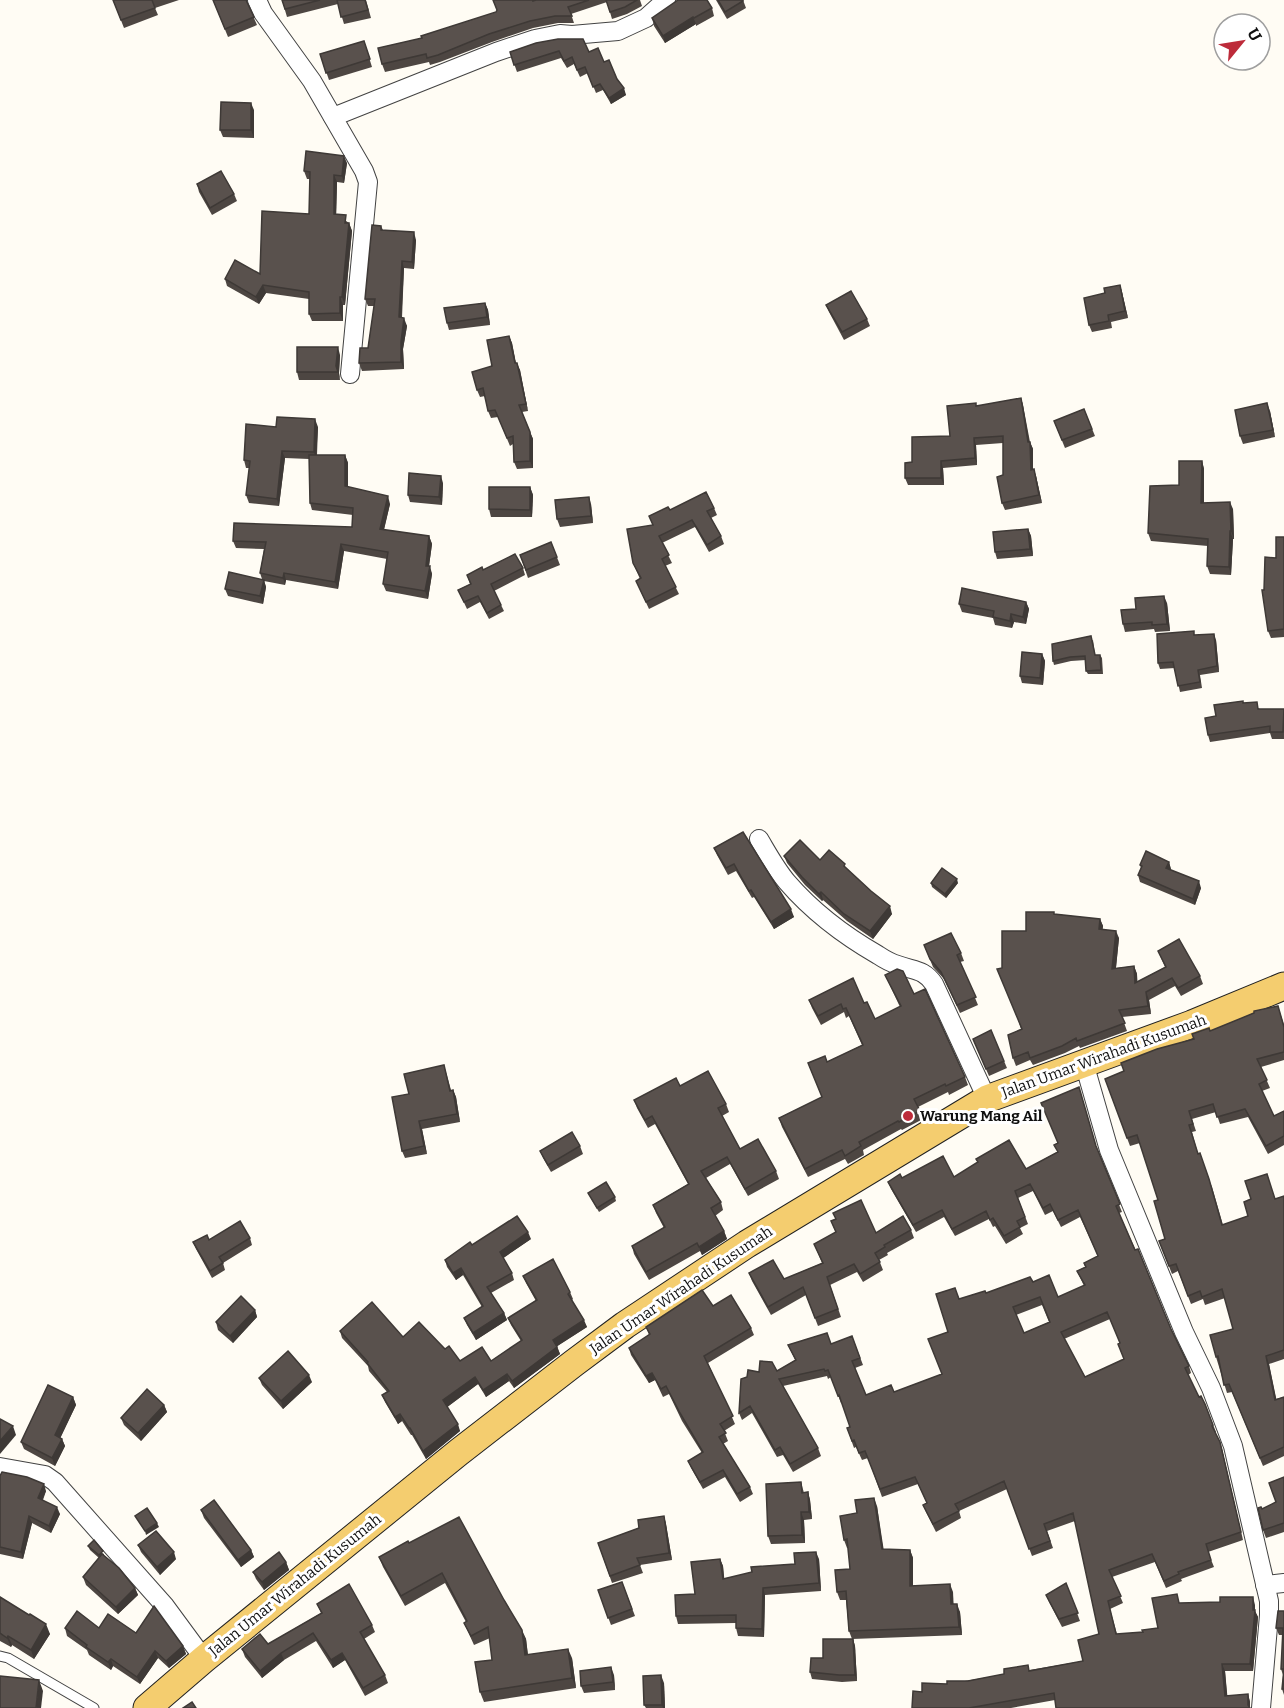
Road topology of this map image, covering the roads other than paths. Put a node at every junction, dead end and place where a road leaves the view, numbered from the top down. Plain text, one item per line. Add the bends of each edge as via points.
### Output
1 (257, 0) edge
2 (666, 0) edge
3 (333, 117) junction
4 (350, 374) dead end
5 (759, 839) dead end
6 (1284, 986) edge
7 (1084, 1063) junction
8 (987, 1100) junction
9 (0, 1467) edge
10 (1284, 1583) edge
11 (1265, 1585) junction
12 (0, 1656) edge
13 (204, 1659) junction
14 (94, 1708) edge
15 (147, 1708) edge
16 (1261, 1708) edge

1 - 3 street
2 - 3 street via 646,18 618,31 535,39
3 - 4 street via 368,182
5 - 8 street via 786,880 822,915 879,956 929,976
6 - 7 main road, Jalan Umar Wirahadi Kusumah
7 - 8 main road, Jalan Umar Wirahadi Kusumah
7 - 11 street via 1109,1150 1233,1446
8 - 13 main road, Jalan Umar Wirahadi Kusumah via 747,1244 625,1325 459,1452
9 - 13 street via 45,1475 55,1482 165,1606
10 - 11 street
11 - 16 street via 1269,1615
12 - 14 lane
13 - 15 main road, Jalan Umar Wirahadi Kusumah

